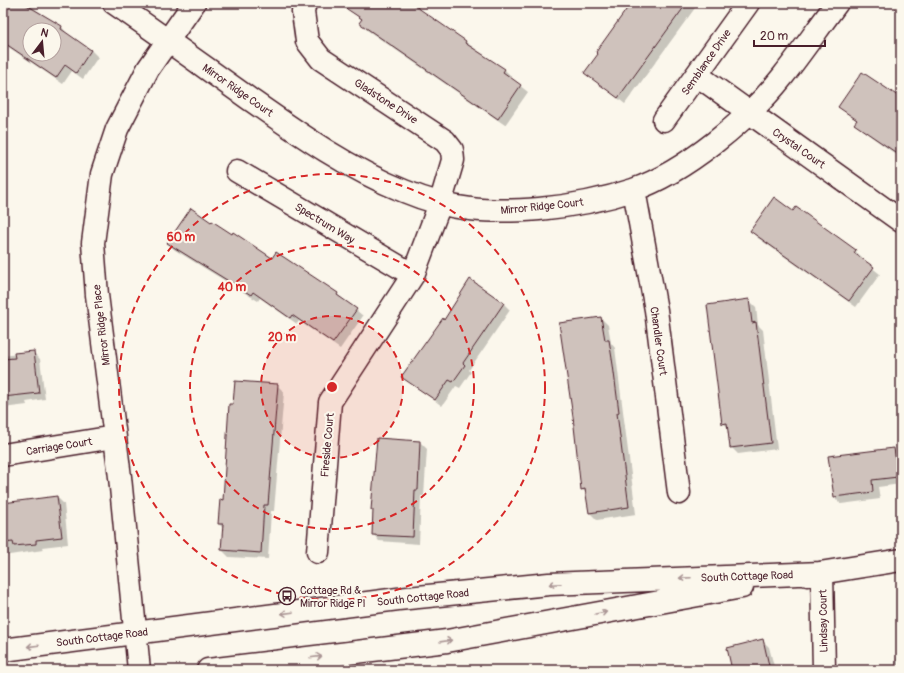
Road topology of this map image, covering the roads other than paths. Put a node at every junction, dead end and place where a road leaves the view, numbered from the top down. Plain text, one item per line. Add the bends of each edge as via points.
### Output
1 (114, 3) edge
2 (194, 3) edge
3 (305, 3) edge
4 (748, 3) edge
5 (837, 3) edge
6 (167, 41) junction
7 (697, 75) junction
8 (749, 113) junction
9 (664, 120) dead end
10 (237, 171) dead end
11 (634, 190) junction
12 (440, 204) junction
13 (901, 221) edge
14 (413, 275) junction
15 (114, 437) junction
16 (3, 455) edge
17 (679, 493) dead end
18 (318, 552) dead end
19 (901, 560) edge
20 (822, 573) junction
21 (136, 633) junction
22 (3, 650) edge
23 (140, 670) edge
24 (208, 670) edge
25 (824, 670) edge

1 - 6 street, Mirror Ridge Court
2 - 6 street, Mirror Ridge Place
3 - 12 street, Gladstone Drive via 303,12 306,41 322,59 445,141 452,150 453,160
4 - 7 street, Semblance Drive
5 - 8 street, Mirror Ridge Court via 782,77
6 - 12 street, Mirror Ridge Court via 319,148 403,191
6 - 15 street, Mirror Ridge Place via 148,69 117,129 102,174 96,209 94,265
7 - 8 street, Crystal Court
7 - 9 street, Semblance Drive
8 - 11 street, Mirror Ridge Court via 679,167
8 - 13 street, Crystal Court
10 - 14 street, Spectrum Way
11 - 12 street, Mirror Ridge Court via 549,208 501,212 469,210
11 - 17 street, Chandler Court via 656,310
12 - 14 street
14 - 18 street, Fireside Court via 330,402
15 - 16 street, Carriage Court
15 - 21 street, Mirror Ridge Place
19 - 20 street, South Cottage Road
20 -> 21 street, South Cottage Road via 549,584 398,599
24 -> 20 street, South Cottage Road via 447,641
20 - 25 street, Lindsay Court
21 -> 22 street, South Cottage Road
21 - 23 street, Mirror Ridge Place

